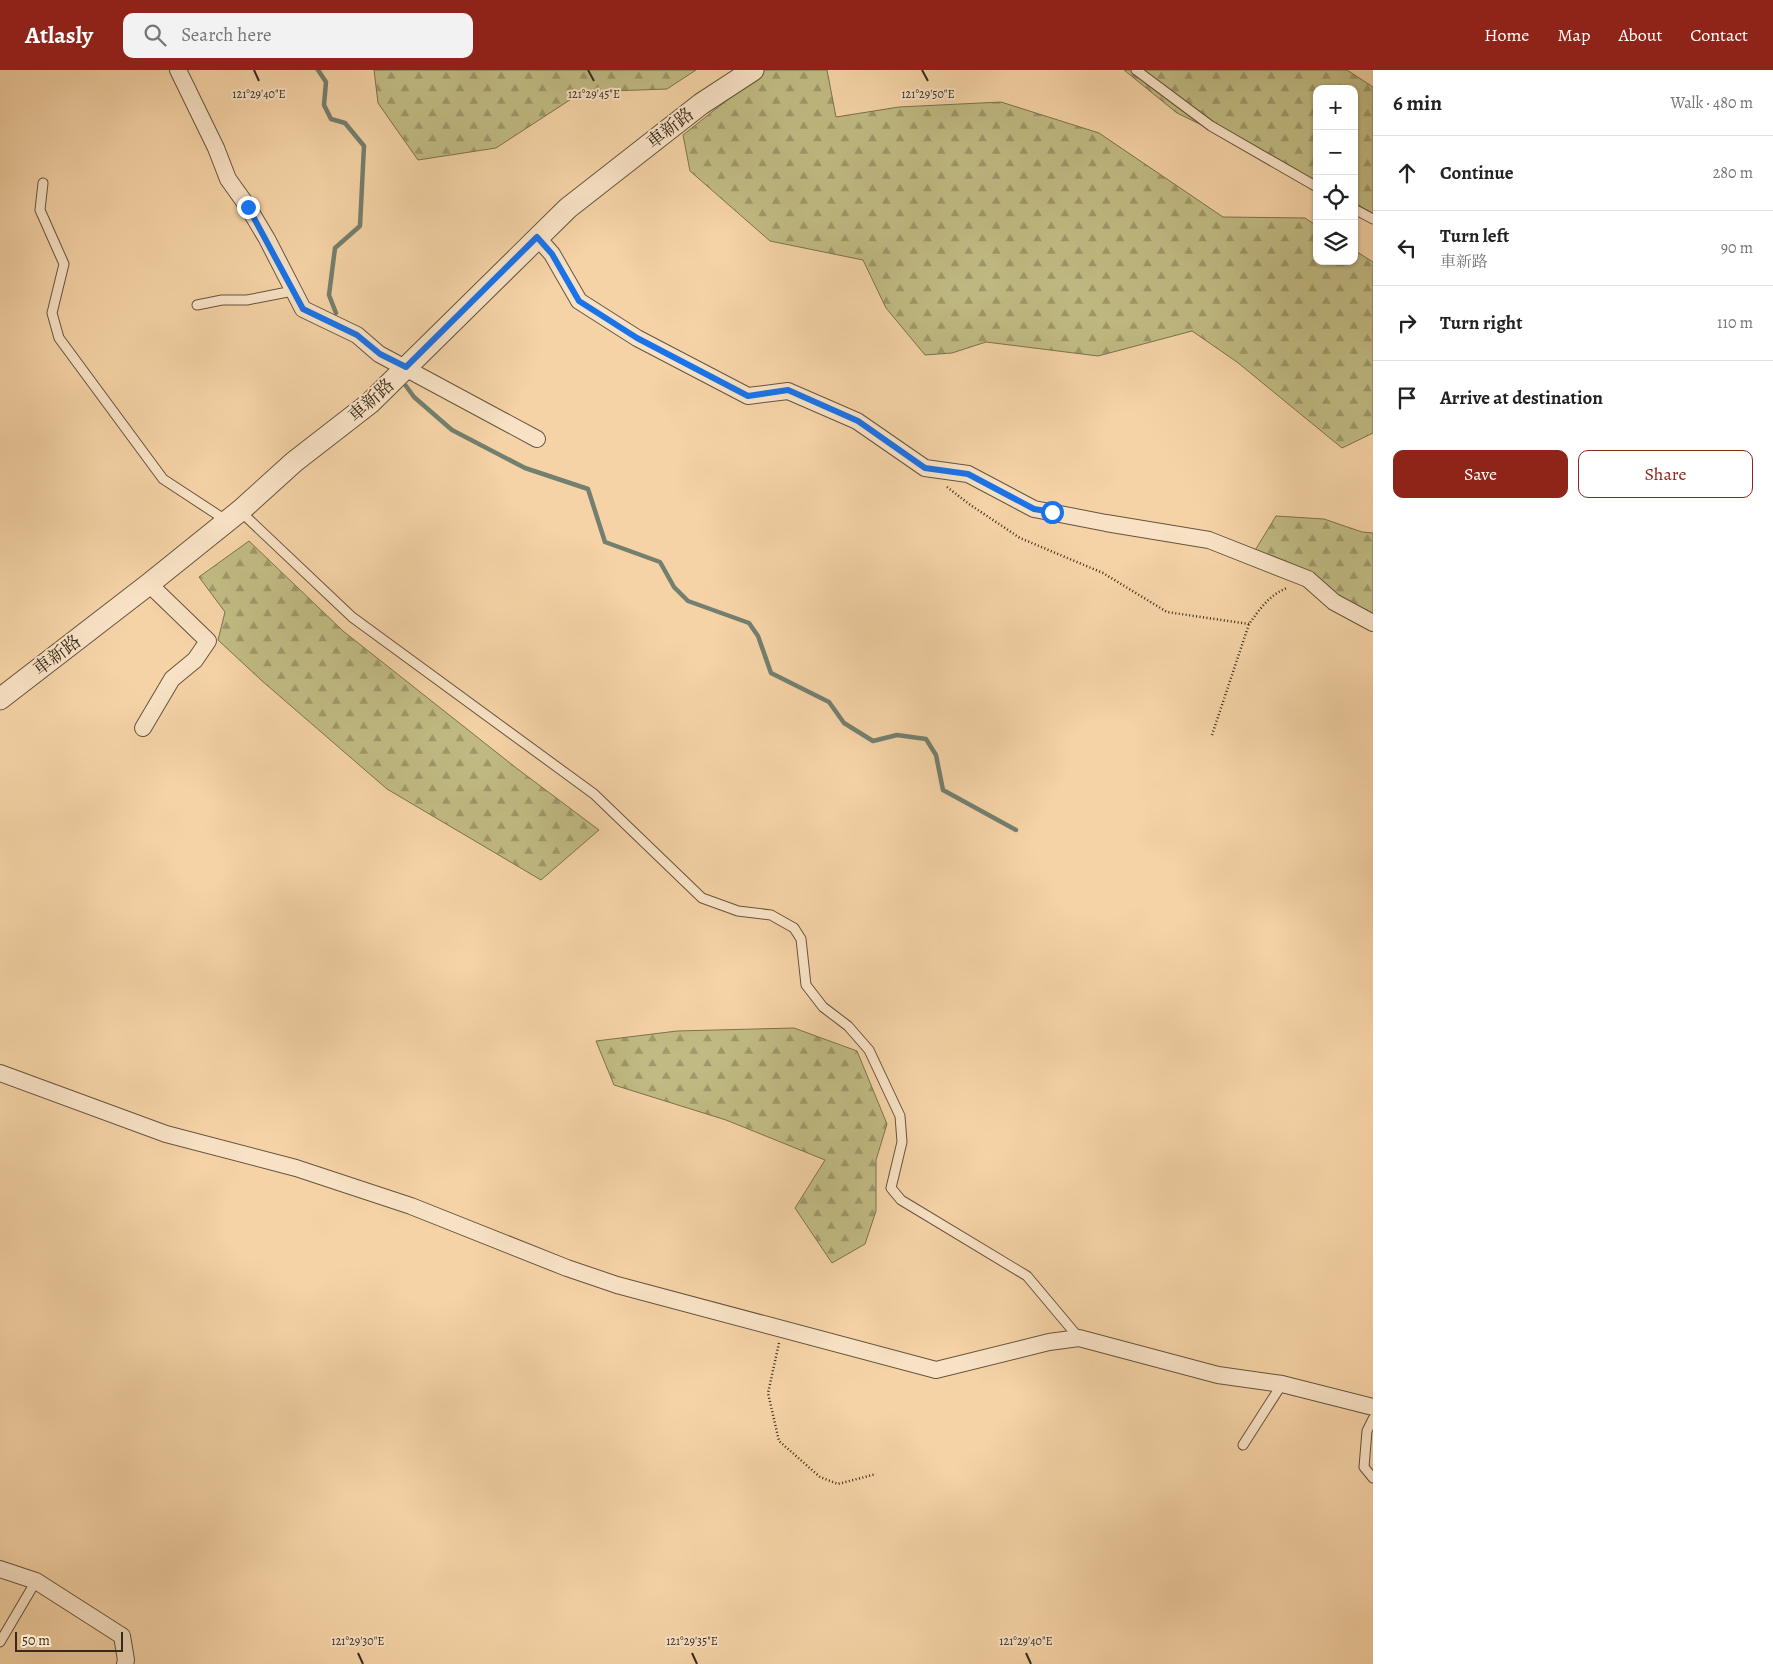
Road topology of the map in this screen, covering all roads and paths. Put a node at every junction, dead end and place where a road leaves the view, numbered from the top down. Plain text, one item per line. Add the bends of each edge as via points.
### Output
1 (178, 70) edge
2 (754, 70) edge
3 (1136, 70) edge
4 (43, 183) dead end
5 (1313, 185) edge
6 (1358, 211) edge
7 (1373, 219) edge
8 (537, 237) junction
9 (294, 291) junction
10 (197, 304) dead end
11 (406, 367) junction
12 (537, 438) dead end
13 (947, 486) dead end
14 (240, 510) junction
15 (1308, 579) junction
16 (149, 584) junction
17 (1373, 623) edge
18 (1249, 624) junction
19 (0, 699) edge
20 (143, 728) dead end
21 (1212, 735) dead end
22 (0, 1073) edge
23 (782, 1330) junction
24 (1079, 1338) junction
25 (1282, 1384) junction
26 (1373, 1408) edge
27 (1373, 1419) edge
28 (1243, 1445) dead end
29 (876, 1474) dead end
30 (1373, 1478) edge
31 (0, 1569) edge
32 (36, 1581) junction
33 (0, 1642) edge
34 (125, 1664) edge

1 - 9 street via 228,179 248,207
2 - 8 street, 車新路 via 701,104 568,208
3 - 5 lane via 1210,126
4 - 14 lane via 40,210 64,264 52,313 59,338 163,479 221,517
6 - 7 lane
8 - 11 street, 車新路
8 - 15 street via 552,254 579,301 637,338 748,396 788,390 858,421 925,468 968,474 1034,509 1209,540
9 - 10 lane via 247,300
9 - 11 street via 303,309 357,335 380,354
11 - 12 street
11 - 14 street, 車新路 via 370,403 294,462
13 - 18 path via 1020,538 1103,573 1167,612
14 - 16 street, 車新路
14 - 24 lane via 352,617 594,794 702,898 738,911 771,915 794,928 801,939 806,985 823,1007 848,1026 869,1050 900,1116 902,1142 891,1188 901,1200 1027,1276
15 - 17 street via 1334,602
15 - 18 path via 1276,593
16 - 19 street, 車新路
16 - 20 street via 208,642 195,660 172,679
18 - 21 path
22 - 23 street via 166,1134 296,1168 411,1206 616,1285
23 - 24 street via 936,1370 1049,1342
23 - 29 path via 768,1393 778,1441 820,1477 838,1484
24 - 25 street via 1218,1375
25 - 26 street
25 - 28 lane
27 - 30 lane via 1367,1431 1364,1467
31 - 32 street
32 - 33 lane
32 - 34 street via 122,1636

